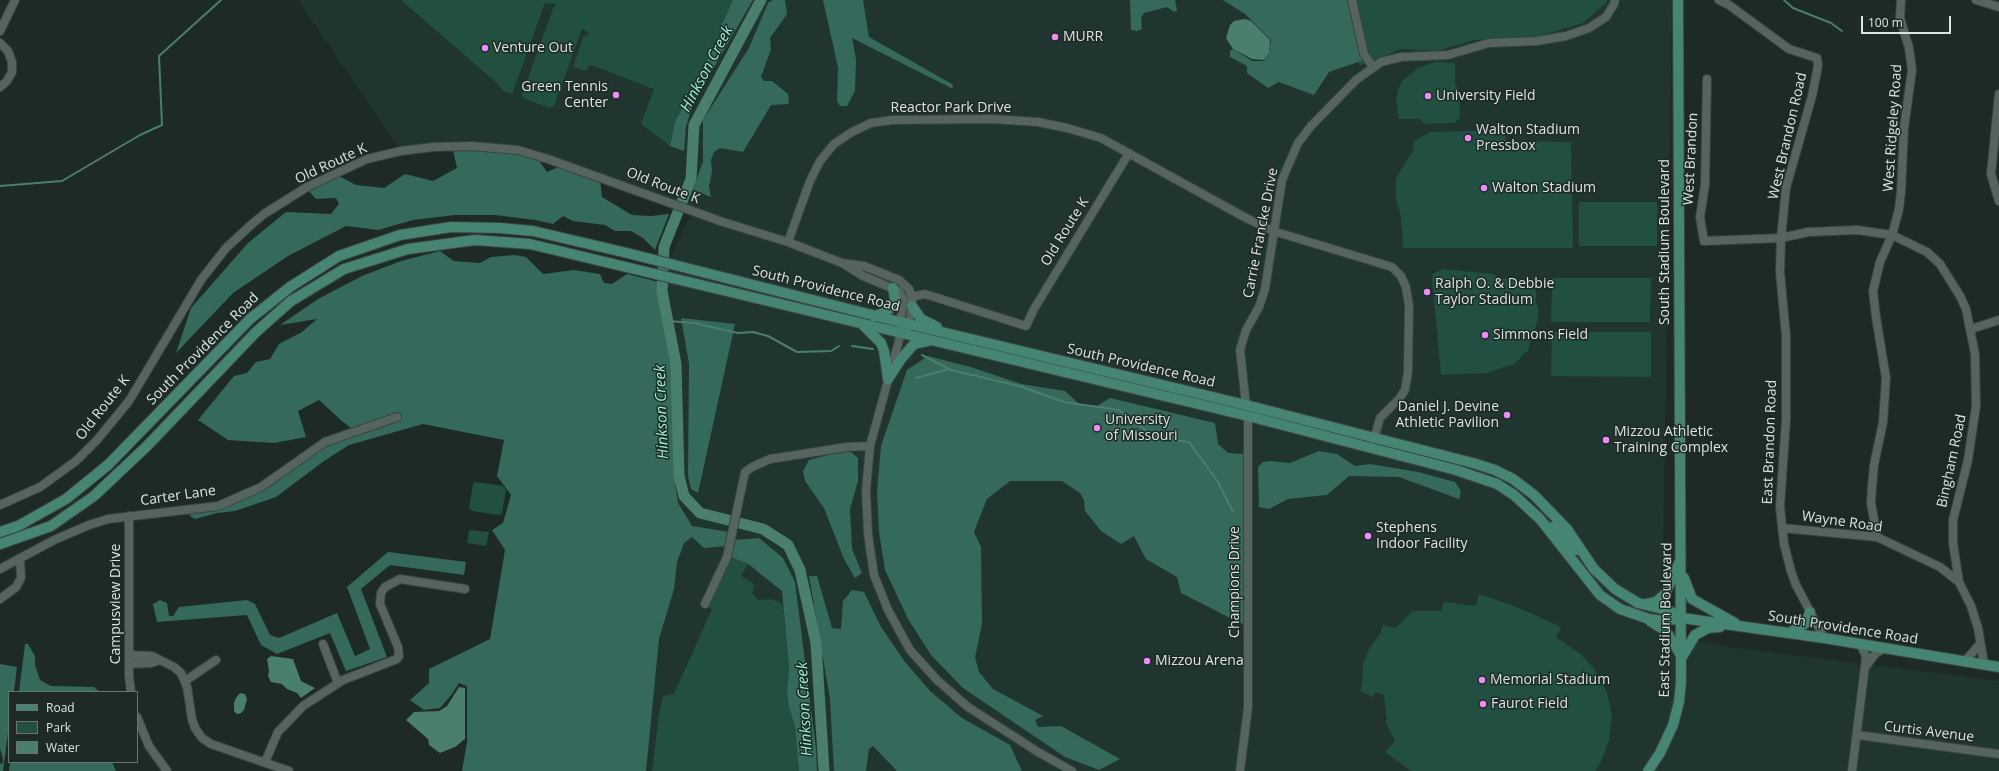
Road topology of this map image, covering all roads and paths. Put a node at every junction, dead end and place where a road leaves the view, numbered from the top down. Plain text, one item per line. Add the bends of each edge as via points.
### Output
1 (16, 0) edge
2 (1352, 0) edge
3 (1615, 0) edge
4 (1678, 0) edge
5 (1719, 0) edge
6 (1901, 0) edge
7 (1976, 0) edge
8 (1999, 7) edge
9 (0, 31) edge
10 (0, 43) edge
11 (1373, 67) junction
12 (1706, 79) dead end
13 (0, 87) edge
14 (1999, 94) edge
15 (1129, 153) junction
16 (1999, 201) edge
17 (1273, 231) junction
18 (1892, 235) junction
19 (1781, 238) junction
20 (1704, 241) joint
21 (788, 242) junction
22 (842, 263) junction
23 (893, 288) junction
24 (912, 302) junction
25 (874, 316) junction
26 (1999, 320) edge
27 (861, 323) junction
28 (1026, 326) joint
29 (903, 327) junction
30 (1970, 329) junction
31 (944, 333) junction
32 (935, 341) junction
33 (888, 379) junction
34 (1246, 405) junction
35 (1248, 416) junction
36 (397, 418) dead end
37 (1374, 439) junction
38 (870, 446) junction
39 (1680, 485) joint
40 (0, 504) edge
41 (129, 516) junction
42 (1540, 519) junction
43 (1782, 528) junction
44 (0, 532) edge
45 (1877, 537) junction
46 (0, 544) edge
47 (1583, 552) junction
48 (1681, 558) junction
49 (20, 559) junction
50 (0, 568) edge
51 (1959, 582) junction
52 (466, 589) dead end
53 (0, 599) edge
54 (705, 604) dead end
55 (1644, 604) junction
56 (1810, 612) junction
57 (1641, 616) junction
58 (1682, 618) junction
59 (1740, 626) junction
60 (1789, 633) junction
61 (1824, 638) junction
62 (323, 644) dead end
63 (1860, 644) junction
64 (1980, 644) junction
65 (1885, 648) junction
66 (129, 655) junction
67 (1682, 657) junction
68 (160, 660) junction
69 (216, 660) dead end
70 (1965, 661) junction
71 (129, 664) junction
72 (1984, 664) junction
73 (1865, 666) junction
74 (1999, 667) edge
75 (185, 681) junction
76 (338, 683) junction
77 (131, 691) edge
78 (138, 720) edge
79 (1856, 735) junction
80 (1999, 754) edge
81 (265, 762) junction
82 (167, 771) edge
83 (289, 771) edge
84 (1072, 771) edge
85 (1240, 771) edge
86 (1648, 771) edge
87 (1852, 771) edge

1 - 9 street
2 - 11 street via 1364,54
3 - 11 street, Carrie Francke Drive via 1606,17 1590,28 1566,36 1536,41 1489,43 1448,55 1401,57 1381,62
4 - 39 main road, South Stadium Boulevard
5 - 19 street, West Brandon Road via 1789,49 1817,58 1818,66 1812,96 1786,188
6 - 18 street, West Ridgeley Road via 1900,18 1909,48 1912,70 1904,128 1900,204
7 - 8 street
10 - 13 street via 8,51 12,72 8,81
11 - 17 street, Carrie Francke Drive via 1327,109 1298,143 1282,180
12 - 20 street, West Brandon via 1705,185 1700,217
14 - 16 street via 1992,174
15 - 17 street, Reactor Park Drive
15 - 21 street, Reactor Park Drive via 1101,138 1038,122 992,119 899,120 871,124 834,144 820,161
15 - 28 street, Old Route K
17 - 34 street, Carrie Francke Drive via 1264,289 1240,350
17 - 37 street, Reactor Park Drive via 1392,268 1401,276 1409,306 1408,372 1405,390 1380,418
18 - 19 street, Bingham Road via 1857,230 1808,232
18 - 30 street, Bingham Road via 1927,252 1940,264 1960,296
18 - 45 street, West Ridgeley Road via 1880,262 1873,291 1886,378 1883,422 1874,465 1871,502
19 - 20 street, Bingham Road
19 - 43 street, East Brandon Road via 1780,272 1786,336 1785,455 1780,507
21 - 22 street, Old Route K
21 - 40 street, Old Route K via 723,222 548,158 518,150 471,146 433,147 367,159 306,187 264,214 226,248 201,280 129,401 110,426 76,461 40,487
22 - 23 street, Old Route K via 863,276
22 - 24 street, Old Route K via 864,266 899,280 904,283
23 - 25 main road via 893,306 884,313
23 - 29 street via 899,290 904,300
24 - 28 street, South Providence Road via 925,294
24 - 29 street
24 - 31 main road via 921,319 935,325
25 - 29 main road, South Providence Road
25 - 44 main road, South Providence Road via 533,231 452,228 400,236 339,256 290,287 250,319 102,470 66,499 18,526
26 - 30 street
27 - 29 main road, South Providence Road
27 - 33 main road via 881,343
27 - 46 main road, South Providence Road via 530,244 475,240 408,249 344,269 291,301 256,332 147,446 94,496 51,526
29 - 31 main road, South Providence Road
29 - 32 main road, South Providence Road
29 - 33 street
30 - 51 street, Bingham Road via 1974,354 1976,412 1968,460 1953,520 1953,543
31 - 34 main road, South Providence Road
32 - 33 main road via 914,344
32 - 35 main road, South Providence Road
33 - 38 street
34 - 37 main road, South Providence Road
35 - 42 main road, South Providence Road via 1456,470 1497,484 1514,495
35 - 85 street, Champions Drive via 1248,708
36 - 41 street, Carter Lane via 325,442 261,487 218,506
37 - 47 main road, South Providence Road via 1473,463 1513,479 1534,494 1567,529
38 - 54 street via 799,454 752,466 746,472 730,548
38 - 84 street via 866,491 868,534 874,575 888,610 910,650 937,680 968,707
39 - 48 main road, East Stadium Boulevard
41 - 49 street, Carter Lane via 89,525 54,540
41 - 66 street, Campusview Drive
42 - 47 main road via 1556,529 1573,548
42 - 57 main road, South Providence Road via 1600,595 1620,609
43 - 45 street, Wayne Road
43 - 56 street, East Brandon Road via 1791,571
45 - 51 street, Wayne Road via 1940,567
47 - 55 main road, South Providence Road via 1594,569 1615,589
48 - 55 main road via 1665,594 1656,602
48 - 58 main road, East Stadium Boulevard
48 - 59 main road via 1685,582 1692,599
49 - 50 street, Carter Lane
49 - 53 street via 21,578 16,588
51 - 64 street, Bingham Road via 1971,606
52 - 76 street via 400,579 385,587 381,593 380,604 400,656 394,661
55 - 58 main road, South Providence Road
56 - 60 main road via 1806,623
56 - 61 street, East Brandon Road
57 - 58 main road, South Providence Road via 1663,621
57 - 67 main road via 1666,631
58 - 59 main road, South Providence Road
58 - 67 main road, East Stadium Boulevard
59 - 60 main road, South Providence Road
59 - 67 main road via 1708,628 1701,631 1695,635
60 - 61 main road, South Providence Road
61 - 63 main road, South Providence Road
62 - 76 street
63 - 65 main road, South Providence Road
63 - 73 street via 1866,656
64 - 70 street
64 - 72 street, Bingham Road
65 - 70 main road, South Providence Road
65 - 73 street
66 - 68 street via 152,656
66 - 71 street, Campusview Drive
67 - 86 main road, East Stadium Boulevard via 1679,702 1673,725
68 - 71 street
68 - 75 street via 174,667
69 - 75 street
70 - 72 main road, South Providence Road
71 - 77 street, Campusview Drive
72 - 74 main road, South Providence Road
73 - 79 street
75 - 81 street via 192,719 202,738 212,744
76 - 81 street via 303,706 289,719 278,732
78 - 82 street via 148,746
79 - 80 street, Curtis Avenue
79 - 87 street
81 - 83 street

